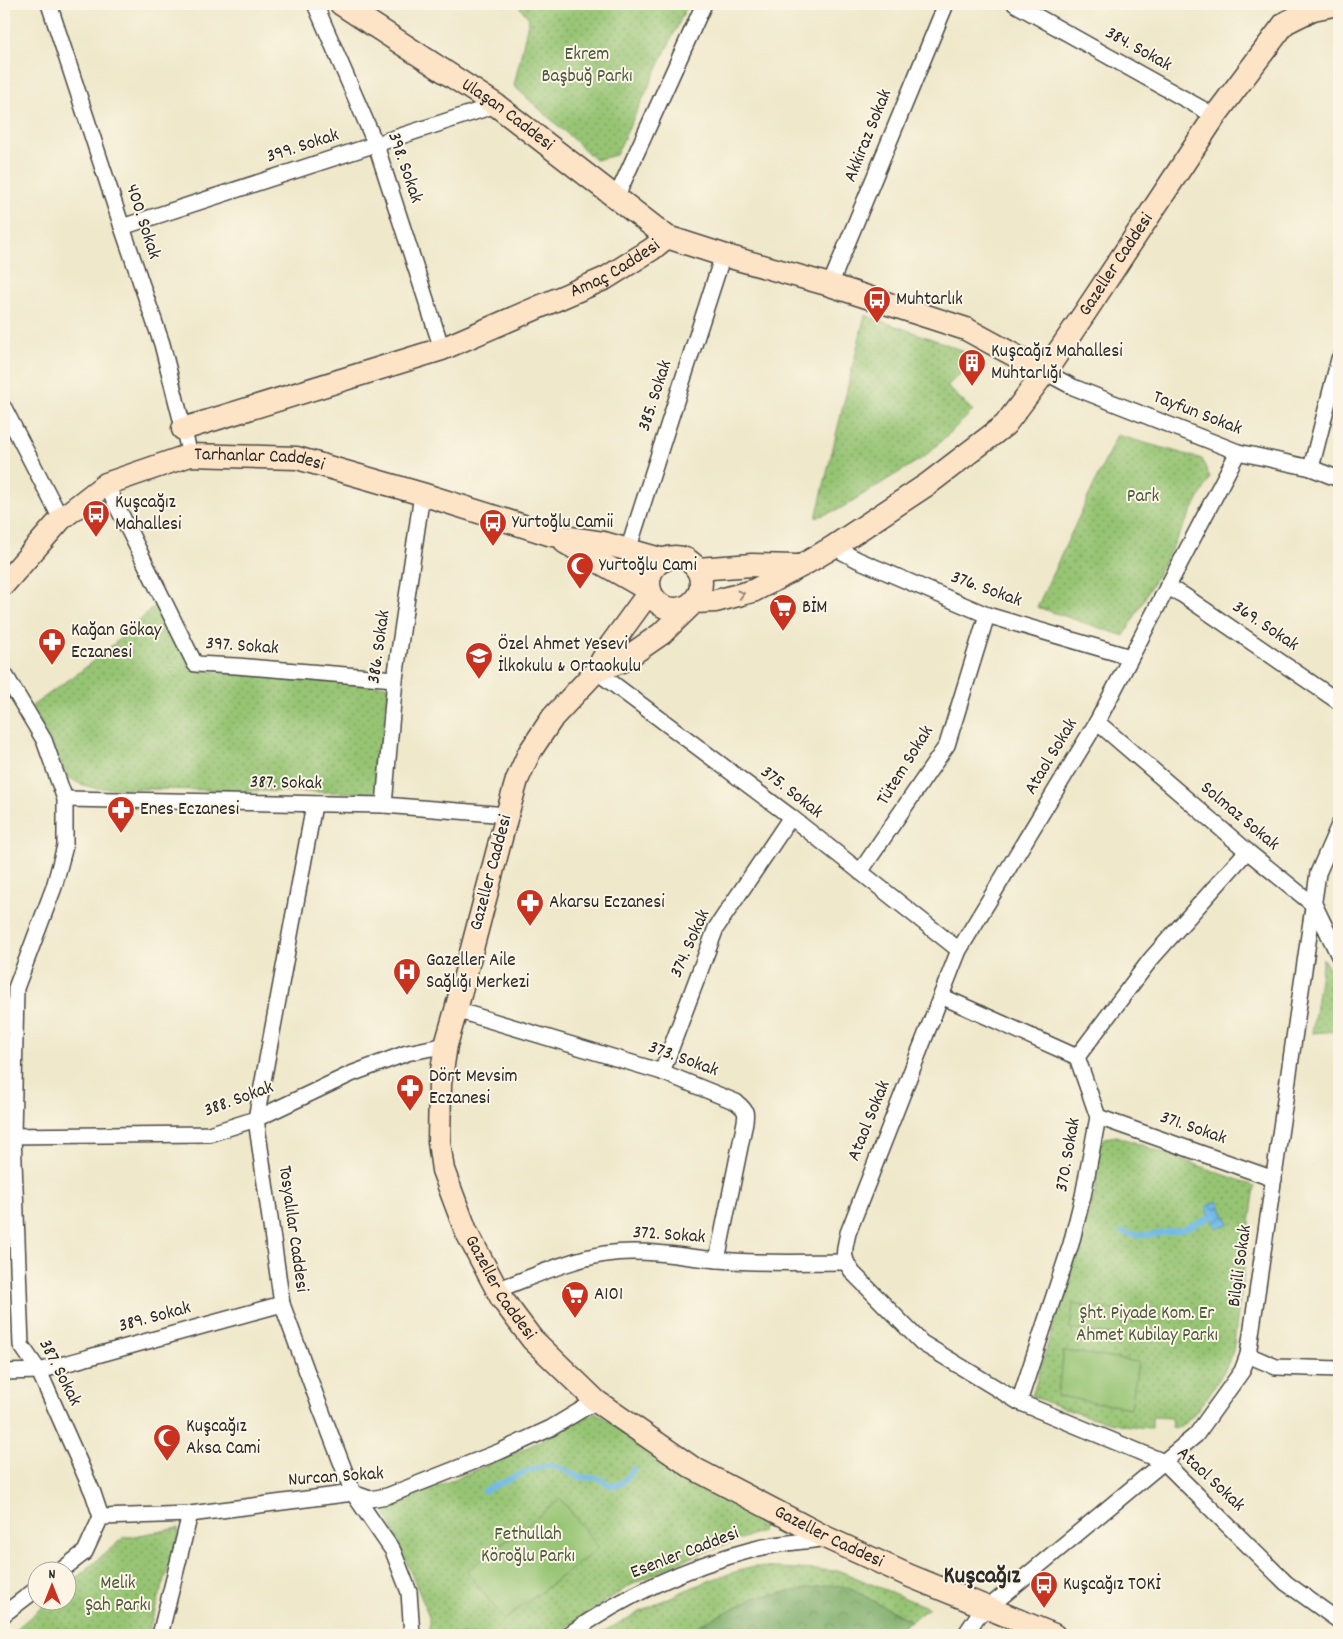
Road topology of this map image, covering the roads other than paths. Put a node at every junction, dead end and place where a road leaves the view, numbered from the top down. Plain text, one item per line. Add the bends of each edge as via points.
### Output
1 (49, 4) edge
2 (315, 4) edge
3 (341, 4) edge
4 (704, 4) edge
5 (946, 4) edge
6 (1015, 4) edge
7 (1338, 4) edge
8 (496, 105) junction
9 (1215, 116) junction
10 (376, 145) junction
11 (616, 198) junction
12 (122, 227) junction
13 (667, 237) junction
14 (723, 255) junction
15 (830, 285) junction
16 (442, 350) junction
17 (1339, 358) edge
18 (1044, 372) junction
19 (4, 408) edge
20 (183, 429) junction
21 (1238, 452) junction
22 (190, 455) junction
23 (1311, 468) junction
24 (1339, 479) edge
25 (106, 484) junction
26 (422, 494) junction
27 (61, 519) junction
28 (552, 535) junction
29 (833, 547) junction
30 (628, 550) junction
31 (664, 560) junction
32 (801, 566) junction
33 (697, 569) junction
34 (4, 584) edge
35 (1167, 587) junction
36 (650, 591) junction
37 (694, 602) junction
38 (987, 615) junction
39 (1130, 657) junction
40 (596, 671) junction
41 (4, 673) edge
42 (395, 679) junction
43 (1339, 702) edge
44 (1097, 722) junction
45 (65, 799) junction
46 (314, 805) junction
47 (384, 805) junction
48 (507, 815) junction
49 (791, 817) junction
50 (1339, 825) edge
51 (1247, 851) junction
52 (860, 872) junction
53 (1314, 906) junction
54 (959, 950) junction
55 (1339, 956) edge
56 (10, 987) edge
57 (942, 996) junction
58 (456, 1010) junction
59 (446, 1045) junction
60 (1077, 1057) junction
61 (662, 1072) junction
62 (1098, 1117) junction
63 (256, 1119) junction
64 (8, 1136) edge
65 (1274, 1179) junction
66 (717, 1260) junction
67 (845, 1262) junction
68 (497, 1290) junction
69 (282, 1304) junction
70 (1248, 1356) junction
71 (1339, 1369) edge
72 (39, 1371) junction
73 (4, 1372) edge
74 (596, 1401) junction
75 (1019, 1402) junction
76 (1164, 1462) junction
77 (354, 1493) junction
78 (190, 1514) junction
79 (101, 1517) junction
80 (827, 1538) junction
81 (72, 1562) edge
82 (28, 1596) edge
83 (990, 1607) junction
84 (4, 1614) edge
85 (1339, 1621) edge
86 (160, 1635) edge
87 (412, 1635) edge
88 (568, 1635) edge
89 (965, 1635) edge
90 (1054, 1635) edge

1 - 12 street, 400. Sokak
2 - 10 street, 398. Sokak
3 - 8 street, Ulaşan Caddesi
4 - 11 street
5 - 15 street, Akkiraz Sokak
6 - 9 street, 384. Sokak
7 - 9 street, Gazeller Caddesi via 1313,9 1285,22
8 - 10 street, 399. Sokak
8 - 11 street, Ulaşan Caddesi
9 - 18 street, Gazeller Caddesi
10 - 12 street, 399. Sokak
10 - 16 street, 398. Sokak
11 - 13 street, Ulaşan Caddesi
12 - 20 street, 400. Sokak via 162,344
13 - 14 street, Amaç Caddesi
13 - 16 street, Amaç Caddesi via 606,278
14 - 15 street, Amaç Caddesi
14 - 30 street, 385. Sokak
15 - 18 street, Amaç Caddesi via 966,329
16 - 20 street, Amaç Caddesi
17 - 23 street
18 - 21 street, Tayfun Sokak via 1073,387
18 - 29 street, Gazeller Caddesi via 1005,424 928,484
19 - 27 street
20 - 22 street, 400. Sokak
21 - 23 street, Tayfun Sokak
21 - 35 street, Ataol Sokak
22 - 25 street, Tarhanlar Caddesi
22 - 26 street, Tarhanlar Caddesi via 297,458
23 - 24 street, Tayfun Sokak
25 - 27 street, Tarhanlar Caddesi
25 - 42 street, 397. Sokak via 195,664
26 - 28 street, Tarhanlar Caddesi
26 - 42 street, 386. Sokak
27 - 34 street, Tarhanlar Caddesi
28 - 30 street, Tarhanlar Caddesi
28 - 36 street, Tarhanlar Caddesi
29 - 32 street, Gazeller Caddesi
29 - 38 street, 376. Sokak
30 - 31 street, Tarhanlar Caddesi
31 - 33 street via 679,557
31 - 36 street via 653,569
32 - 33 street
37 -> 32 street, Gazeller Caddesi via 716,602 753,591
33 - 37 street via 702,586
35 - 39 street, Ataol Sokak
35 - 43 street, 369. Sokak
36 - 37 street via 660,605 668,608 677,610
36 - 40 street, Gazeller Caddesi
37 - 40 street, Gazeller Caddesi via 661,634 622,661
38 - 39 street, 376. Sokak
38 - 52 street, Tütem Sokak via 947,745
39 - 44 street, Ataol Sokak
40 - 48 street, Gazeller Caddesi via 553,717 529,753
40 - 49 street, 375. Sokak
41 - 45 street, 387. Sokak via 44,740
42 - 47 street, 386. Sokak
44 - 51 street, Solmaz Sokak
44 - 54 street, Ataol Sokak
45 - 46 street, 387. Sokak
45 - 56 street, 387. Sokak via 66,846 54,887
46 - 47 street, 387. Sokak
46 - 63 street, Tosyalılar Caddesi
47 - 48 street, 387. Sokak
48 - 58 street, Gazeller Caddesi
49 - 52 street, 375. Sokak
49 - 61 street, 374. Sokak via 716,928
50 - 53 street, Bilgili Sokak via 1318,873
51 - 53 street, Solmaz Sokak
51 - 60 street via 1151,959
52 - 54 street, 375. Sokak
53 - 55 street, Solmaz Sokak
53 - 65 street, Bilgili Sokak
54 - 57 street, Ataol Sokak
56 - 64 street, 387. Sokak
57 - 60 street
57 - 67 street, Ataol Sokak via 848,1233
58 - 59 street, Gazeller Caddesi
58 - 61 street, 373. Sokak
59 - 63 street, 388. Sokak via 407,1052 360,1070
59 - 68 street, Gazeller Caddesi via 440,1084 438,1142 443,1170 466,1231
60 - 62 street, 370. Sokak
61 - 66 street, 373. Sokak via 736,1102 747,1114
62 - 65 street, 371. Sokak
62 - 75 street, 370. Sokak via 1071,1244
63 - 64 street, 388. Sokak via 209,1134
63 - 69 street, Tosyalılar Caddesi
64 - 72 street, 387. Sokak via 21,1345
65 - 70 street, Bilgili Sokak
66 - 67 street, 372. Sokak
66 - 68 street, 372. Sokak via 634,1251 605,1254 579,1260
67 - 75 street, Ataol Sokak via 922,1343
68 - 74 street, Gazeller Caddesi via 532,1339
69 - 72 street, 389. Sokak
69 - 77 street, Tosyalılar Caddesi
70 - 71 street via 1276,1367
70 - 76 street, Bilgili Sokak via 1242,1370 1196,1435
72 - 73 street, 389. Sokak
72 - 79 street, 387. Sokak
74 - 77 street, Nurcan Sokak via 551,1428 501,1451 387,1496 370,1499
74 - 80 street, Gazeller Caddesi via 693,1468
75 - 76 street, Ataol Sokak
76 - 83 street, Bilgili Sokak
76 - 85 street, Ataol Sokak via 1286,1583
77 - 78 street, Nurcan Sokak
77 - 87 street, Tosyalılar Caddesi via 393,1551 409,1592
78 - 79 street, Nurcan Sokak
78 - 86 street
79 - 81 street via 85,1552
80 - 83 street, Gazeller Caddesi via 910,1576
80 - 88 street, Esenler Caddesi via 752,1549 688,1570 635,1594
82 - 84 street
83 - 89 street, Bilgili Sokak via 977,1617
83 - 90 street, Gazeller Caddesi

